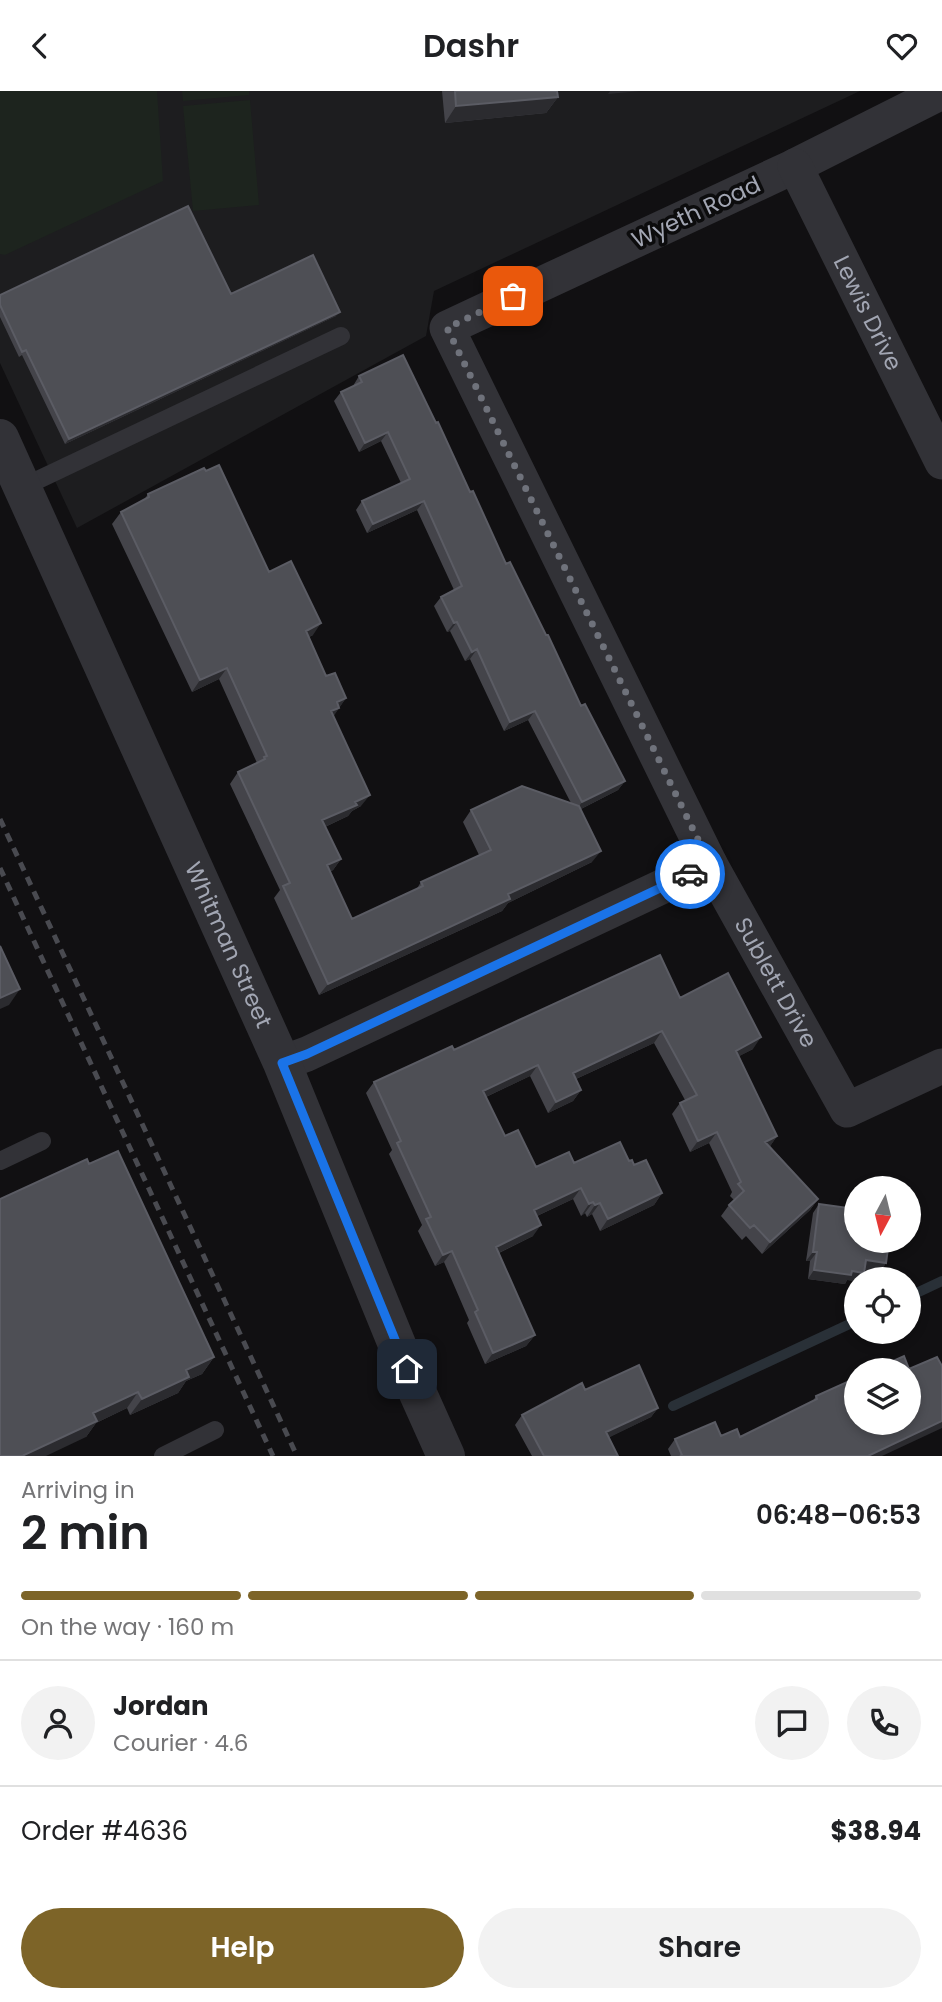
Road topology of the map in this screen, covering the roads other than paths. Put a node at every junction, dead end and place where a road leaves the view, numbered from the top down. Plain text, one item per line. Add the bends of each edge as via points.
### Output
1 (942, 92) edge
2 (795, 166) junction
3 (447, 328) joint
4 (341, 337) dead end
5 (0, 438) edge
6 (942, 462) edge
7 (23, 487) junction
8 (710, 864) junction
9 (282, 1063) junction
10 (942, 1066) edge
11 (42, 1141) dead end
12 (0, 1161) edge
13 (215, 1430) dead end
14 (163, 1456) edge
15 (446, 1456) edge

1 - 2 street, Wyeth Road
2 - 3 street, Wyeth Road
2 - 6 street, Lewis Drive
3 - 8 street, Sublett Drive
4 - 7 lane
5 - 7 street, Whitman Street
7 - 9 street, Whitman Street
8 - 9 street
8 - 10 street, Sublett Drive via 847,1110
9 - 15 street, Whitman Street
11 - 12 lane
13 - 14 lane

